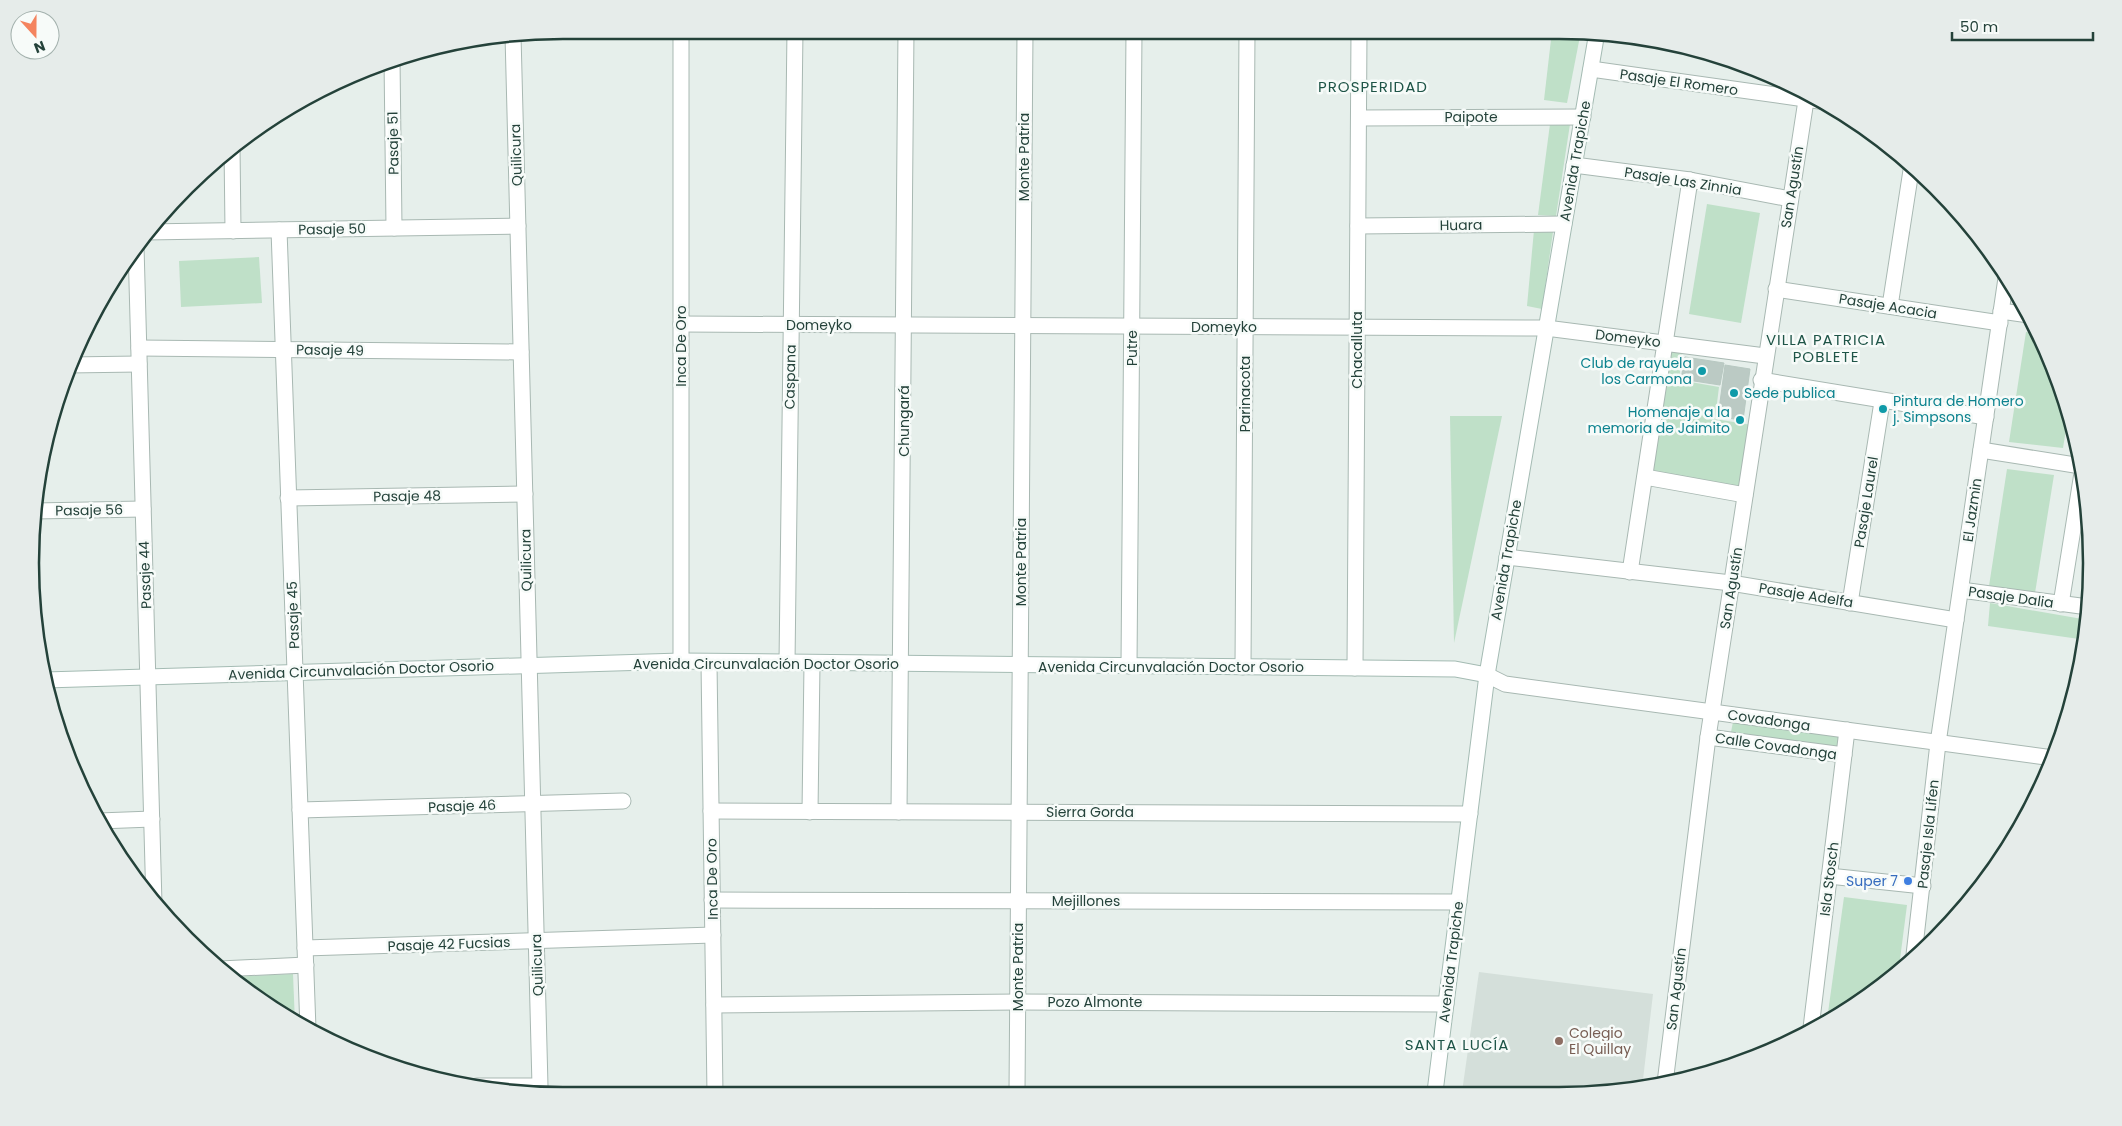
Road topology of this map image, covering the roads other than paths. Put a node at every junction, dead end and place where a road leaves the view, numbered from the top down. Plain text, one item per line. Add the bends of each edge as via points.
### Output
1 (681, 39) edge
2 (794, 39) edge
3 (906, 39) edge
4 (1025, 39) edge
5 (1134, 39) edge
6 (1247, 39) edge
7 (1358, 39) edge
8 (1596, 40) edge
9 (513, 41) edge
10 (392, 68) edge
11 (1591, 69) junction
12 (1794, 94) edge
13 (1805, 101) edge
14 (1583, 117) junction
15 (1359, 118) junction
16 (232, 157) edge
17 (1574, 165) junction
18 (1910, 174) edge
19 (1690, 180) junction
20 (1790, 199) junction
21 (1564, 224) junction
22 (518, 226) junction
23 (1358, 226) junction
24 (394, 228) junction
25 (279, 230) junction
26 (233, 231) junction
27 (157, 232) edge
28 (136, 259) edge
29 (2005, 287) edge
30 (1776, 289) junction
31 (1890, 306) junction
32 (2021, 316) edge
33 (2000, 317) junction
34 (681, 324) junction
35 (791, 325) junction
36 (904, 325) junction
37 (1023, 326) junction
38 (1132, 326) junction
39 (1245, 327) junction
40 (1358, 327) junction
41 (1546, 328) junction
42 (1664, 343) junction
43 (139, 348) junction
44 (283, 350) junction
45 (521, 352) junction
46 (1765, 356) junction
47 (139, 364) junction
48 (78, 366) edge
49 (1761, 380) junction
50 (1882, 402) junction
51 (1986, 418) junction
52 (1981, 450) junction
53 (2074, 465) edge
54 (1644, 477) junction
55 (525, 494) junction
56 (1745, 494) junction
57 (2079, 494) edge
58 (288, 498) junction
59 (144, 509) junction
60 (42, 511) edge
61 (1507, 557) junction
62 (1630, 572) junction
63 (1732, 583) junction
64 (1961, 590) junction
65 (1850, 603) junction
66 (2061, 604) junction
67 (2081, 606) edge
68 (1956, 620) junction
69 (681, 661) junction
70 (709, 663) junction
71 (786, 663) junction
72 (812, 664) junction
73 (902, 664) junction
74 (1020, 665) junction
75 (529, 666) junction
76 (1129, 666) junction
77 (1243, 667) junction
78 (1355, 668) junction
79 (295, 672) junction
80 (1487, 675) junction
81 (148, 677) junction
82 (52, 680) edge
83 (1712, 712) junction
84 (1846, 730) junction
85 (1708, 737) junction
86 (1938, 743) junction
87 (1844, 755) junction
88 (2046, 757) edge
89 (623, 801) dead end
90 (533, 804) junction
91 (300, 810) junction
92 (711, 811) junction
93 (810, 812) junction
94 (899, 812) junction
95 (1019, 812) junction
96 (1470, 814) junction
97 (152, 819) junction
98 (107, 821) edge
99 (1829, 876) junction
100 (1923, 886) junction
101 (154, 890) edge
102 (712, 900) junction
103 (1019, 900) junction
104 (1459, 902) junction
105 (713, 935) junction
106 (536, 941) junction
107 (305, 948) junction
108 (1915, 948) edge
109 (306, 965) junction
110 (231, 968) edge
111 (1018, 1002) junction
112 (1446, 1004) junction
113 (714, 1005) junction
114 (308, 1021) edge
115 (1812, 1022) edge
116 (1666, 1076) edge
117 (529, 1086) edge
118 (715, 1087) edge
119 (1017, 1087) edge
120 (1436, 1087) edge

1 - 34 street, Inca De Oro
2 - 35 street, Caspana
3 - 36 street, Chungará
4 - 37 street, Monte Patria
5 - 38 street, Putre
6 - 39 street, Parinacota
7 - 15 street, Chacalluta
8 - 11 street, Avenida Trapiche
9 - 22 street, Quilicura
10 - 24 street, Pasaje 51
11 - 12 street, Pasaje El Romero
11 - 14 street, Avenida Trapiche
13 - 20 street, San Agustín
14 - 15 street, Paipote
14 - 17 street, Avenida Trapiche
15 - 23 street, Chacalluta
16 - 26 street
17 - 19 street, Pasaje Las Zinnia
17 - 21 street, Avenida Trapiche
18 - 31 street
19 - 20 street, Pasaje Las Zinnia
19 - 42 street
20 - 30 street, San Agustín
21 - 23 street, Huara
21 - 41 street, Avenida Trapiche
22 - 24 street, Pasaje 50
22 - 45 street, Quilicura
23 - 40 street, Chacalluta
24 - 25 street, Pasaje 50
25 - 26 street, Pasaje 50
25 - 44 street, Pasaje 45
26 - 27 street, Pasaje 50
28 - 43 street, Pasaje 44
29 - 33 street, El Jazmin
30 - 31 street, Pasaje Acacia
30 - 46 street, San Agustín
31 - 33 street, Pasaje Acacia
32 - 33 street, Pasaje Acacia
33 - 51 street, El Jazmin
34 - 35 street, Domeyko
34 - 69 street, Inca De Oro
35 - 36 street, Domeyko
35 - 71 street, Caspana
36 - 37 street, Domeyko
36 - 73 street, Chungará
37 - 38 street, Domeyko
37 - 74 street, Monte Patria
38 - 39 street, Domeyko
38 - 76 street, Putre
39 - 40 street, Domeyko
39 - 77 street, Parinacota
40 - 41 street, Domeyko
40 - 78 street, Chacalluta
41 - 42 street, Domeyko
41 - 61 street, Avenida Trapiche
42 - 46 street, Domeyko
42 - 54 street
43 - 44 street, Pasaje 49
43 - 47 street, Pasaje 44
44 - 45 street, Pasaje 49
44 - 58 street, Pasaje 45
45 - 55 street, Quilicura
46 - 49 street, San Agustín
47 - 48 street
47 - 59 street, Pasaje 44
49 - 50 street
49 - 56 street, San Agustín
50 - 51 street
50 - 65 street, Pasaje Laurel
51 - 52 street, El Jazmin
52 - 53 street
52 - 64 street, El Jazmin
54 - 56 street
54 - 62 street
55 - 58 street, Pasaje 48
55 - 75 street, Quilicura
56 - 63 street, San Agustín
57 - 66 street
58 - 79 street, Pasaje 45
59 - 60 street, Pasaje 56
59 - 81 street, Pasaje 44
61 - 62 street, Pasaje Adelfa
61 - 80 street, Avenida Trapiche
62 - 63 street, Pasaje Adelfa
63 - 65 street, Pasaje Adelfa
63 - 83 street, San Agustín
64 - 66 street, Pasaje Dalia
64 - 68 street, El Jazmin
65 - 68 street, Pasaje Adelfa
66 - 67 street, Pasaje Dalia
68 - 86 street, El Jazmin
69 - 70 street, Avenida Circunvalación Doctor Osorio
69 - 75 street, Avenida Circunvalación Doctor Osorio
70 - 71 street, Avenida Circunvalación Doctor Osorio
70 - 92 street, Inca De Oro
71 - 72 street, Avenida Circunvalación Doctor Osorio
72 - 73 street, Avenida Circunvalación Doctor Osorio
72 - 93 street
73 - 74 street, Avenida Circunvalación Doctor Osorio
73 - 94 street, Chungará
74 - 76 street, Avenida Circunvalación Doctor Osorio
74 - 95 street, Monte Patria
75 - 79 street, Avenida Circunvalación Doctor Osorio
75 - 90 street, Quilicura
76 - 77 street, Avenida Circunvalación Doctor Osorio
77 - 78 street, Avenida Circunvalación Doctor Osorio
78 - 80 street, Avenida Circunvalación Doctor Osorio via 1455,669
79 - 81 street, Avenida Circunvalación Doctor Osorio
79 - 91 street, Pasaje 45
80 - 83 street, Covadonga via 1505,684
80 - 96 street, Avenida Trapiche
81 - 82 street, Avenida Circunvalación Doctor Osorio
81 - 97 street, Pasaje 44
83 - 84 street, Covadonga
83 - 85 street, San Agustín
84 - 86 street, Covadonga
84 - 87 street, Isla Stosch
85 - 87 street, Calle Covadonga
85 - 116 street, San Agustín
86 - 88 street, Covadonga
86 - 100 street, Pasaje Isla Lifen
87 - 99 street, Isla Stosch
89 - 90 street, Pasaje 46
90 - 91 street, Pasaje 46
90 - 106 street, Quilicura
91 - 107 street, Pasaje 45
92 - 93 street, Sierra Gorda
92 - 102 street, Inca De Oro
93 - 94 street, Sierra Gorda
94 - 95 street, Sierra Gorda
95 - 96 street, Sierra Gorda
95 - 103 street, Monte Patria
96 - 104 street, Avenida Trapiche
97 - 98 street
97 - 101 street, Pasaje 44
99 - 100 street
99 - 115 street, Isla Stosch
100 - 108 street, Pasaje Isla Lifen
102 - 103 street, Mejillones
102 - 105 street, Inca De Oro
103 - 104 street, Mejillones
103 - 111 street, Monte Patria
104 - 112 street, Avenida Trapiche
105 - 106 street, Pasaje 42 Fucsias
105 - 113 street, Inca De Oro
106 - 107 street, Pasaje 42 Fucsias
106 - 117 street, Quilicura via 540,1086
107 - 109 street, Pasaje 45
109 - 110 street
109 - 114 street, Pasaje 45
111 - 112 street, Pozo Almonte
111 - 113 street, Pozo Almonte
111 - 119 street, Monte Patria
112 - 120 street, Avenida Trapiche
113 - 118 street, Inca De Oro

